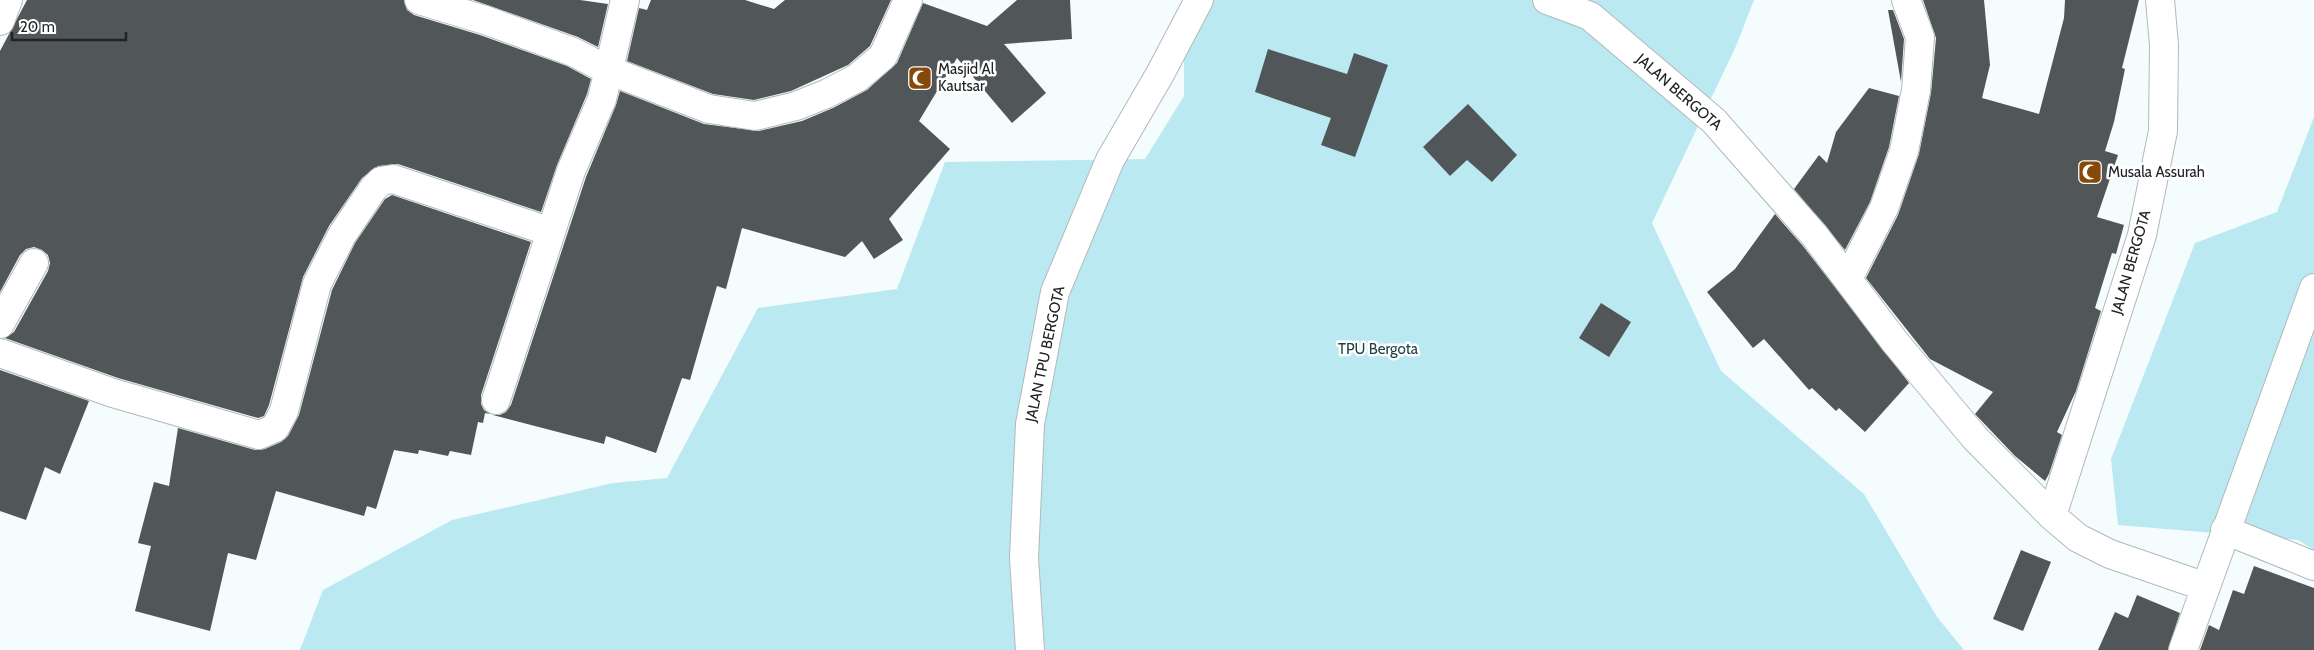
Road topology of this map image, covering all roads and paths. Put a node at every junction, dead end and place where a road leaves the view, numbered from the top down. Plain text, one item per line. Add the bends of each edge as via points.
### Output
1 (8, 0) edge
2 (419, 0) edge
3 (625, 0) edge
4 (908, 0) edge
5 (1199, 0) edge
6 (1547, 0) edge
7 (1906, 0) edge
8 (2160, 0) edge
9 (0, 21) edge
10 (608, 70) junction
11 (551, 232) junction
12 (34, 263) dead end
13 (1848, 279) junction
14 (2314, 288) edge
15 (0, 324) edge
16 (0, 353) edge
17 (496, 400) dead end
18 (2052, 516) junction
19 (2225, 530) junction
20 (2314, 566) edge
21 (2206, 587) junction
22 (1030, 650) edge
23 (2183, 650) edge

1 - 9 street
2 - 10 street via 573,52
3 - 10 street
4 - 10 street via 883,56 857,78 796,106 756,116 709,109
5 - 22 street, JALAN TPU BERGOTA via 1110,160 1055,292 1030,424 1024,558
6 - 13 street, JALAN BERGOTA via 1590,16 1714,120
7 - 13 street via 1920,37 1916,90 1904,152 1884,208
8 - 18 street, JALAN BERGOTA via 2164,45 2162,131 2142,235
10 - 11 street via 602,99 571,171
11 - 16 street via 393,179 381,181 342,234 318,284 284,411 275,428 259,435 113,393
11 - 17 street
12 - 15 street
13 - 18 street, JALAN BERGOTA via 1895,342 1975,438
14 - 19 street
18 - 21 street, JALAN BERGOTA via 2078,538 2110,554
19 - 20 street
19 - 21 street
21 - 23 street

